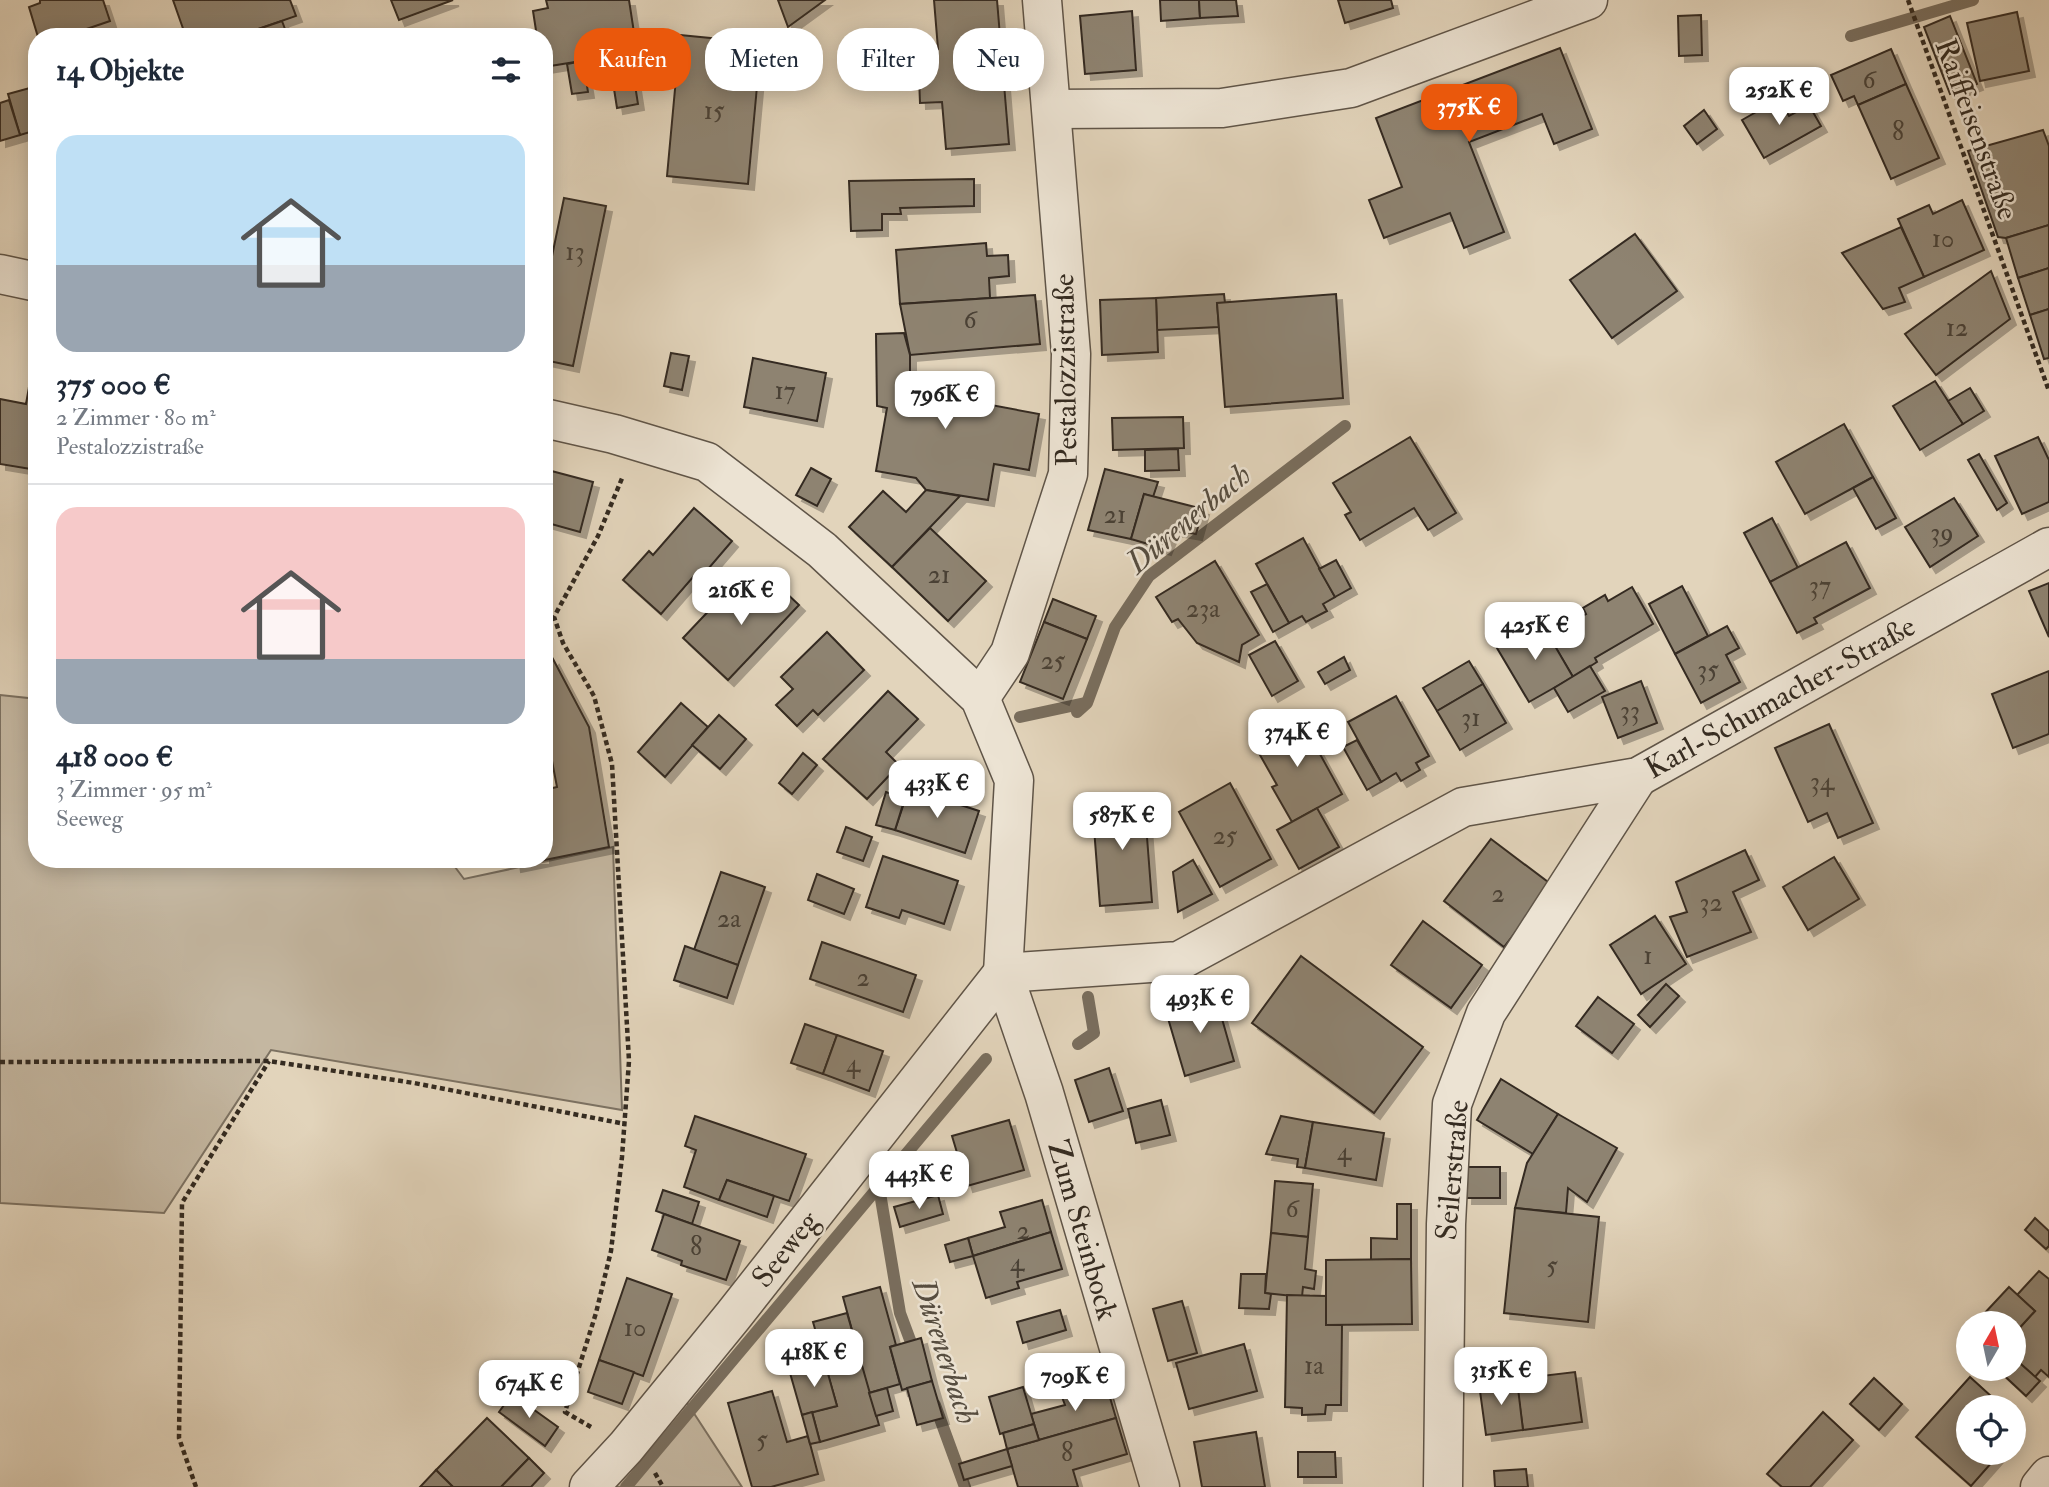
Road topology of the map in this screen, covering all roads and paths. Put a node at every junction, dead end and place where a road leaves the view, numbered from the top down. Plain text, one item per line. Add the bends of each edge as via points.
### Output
1 (1042, 0) edge
2 (1588, 0) edge
3 (1908, 2) edge
4 (1052, 109) junction
5 (0, 274) edge
6 (28, 280) edge
7 (2049, 391) edge
8 (553, 420) edge
9 (638, 441) junction
10 (2049, 547) edge
11 (980, 698) junction
12 (1638, 777) junction
13 (1003, 973) junction
14 (269, 1061) junction
15 (0, 1062) edge
16 (625, 1124) junction
17 (626, 1447) junction
18 (656, 1474) dead end
19 (2049, 1476) edge
20 (196, 1487) edge
21 (589, 1487) edge
22 (663, 1487) edge
23 (1160, 1487) edge
24 (1443, 1487) edge
25 (2040, 1487) edge

1 - 4 street, Pestalozzistraße
2 - 4 street via 1351,89 1222,108
3 - 7 path, Raiffeisenstraße
4 - 11 street, Pestalozzistraße via 1071,354 1068,474 1010,653
5 - 6 street
8 - 9 street
9 - 11 street via 707,463 822,550
9 - 16 path via 598,536 554,617 563,643 594,696 612,764 629,1061
10 - 12 street, Karl-Schumacher-Straße
11 - 13 street via 1014,780
12 - 13 street, Karl-Schumacher-Straße via 1463,807 1179,961
12 - 24 street, Seilerstraße via 1486,1013 1452,1104
13 - 17 street, Seeweg
13 - 23 street, Zum Steinbock via 1044,1093
14 - 15 path
14 - 16 path via 414,1083
14 - 20 path via 182,1203 179,1438
16 - 17 path via 611,1251 565,1412
17 - 21 street, Seeweg
18 - 22 path
19 - 25 street

